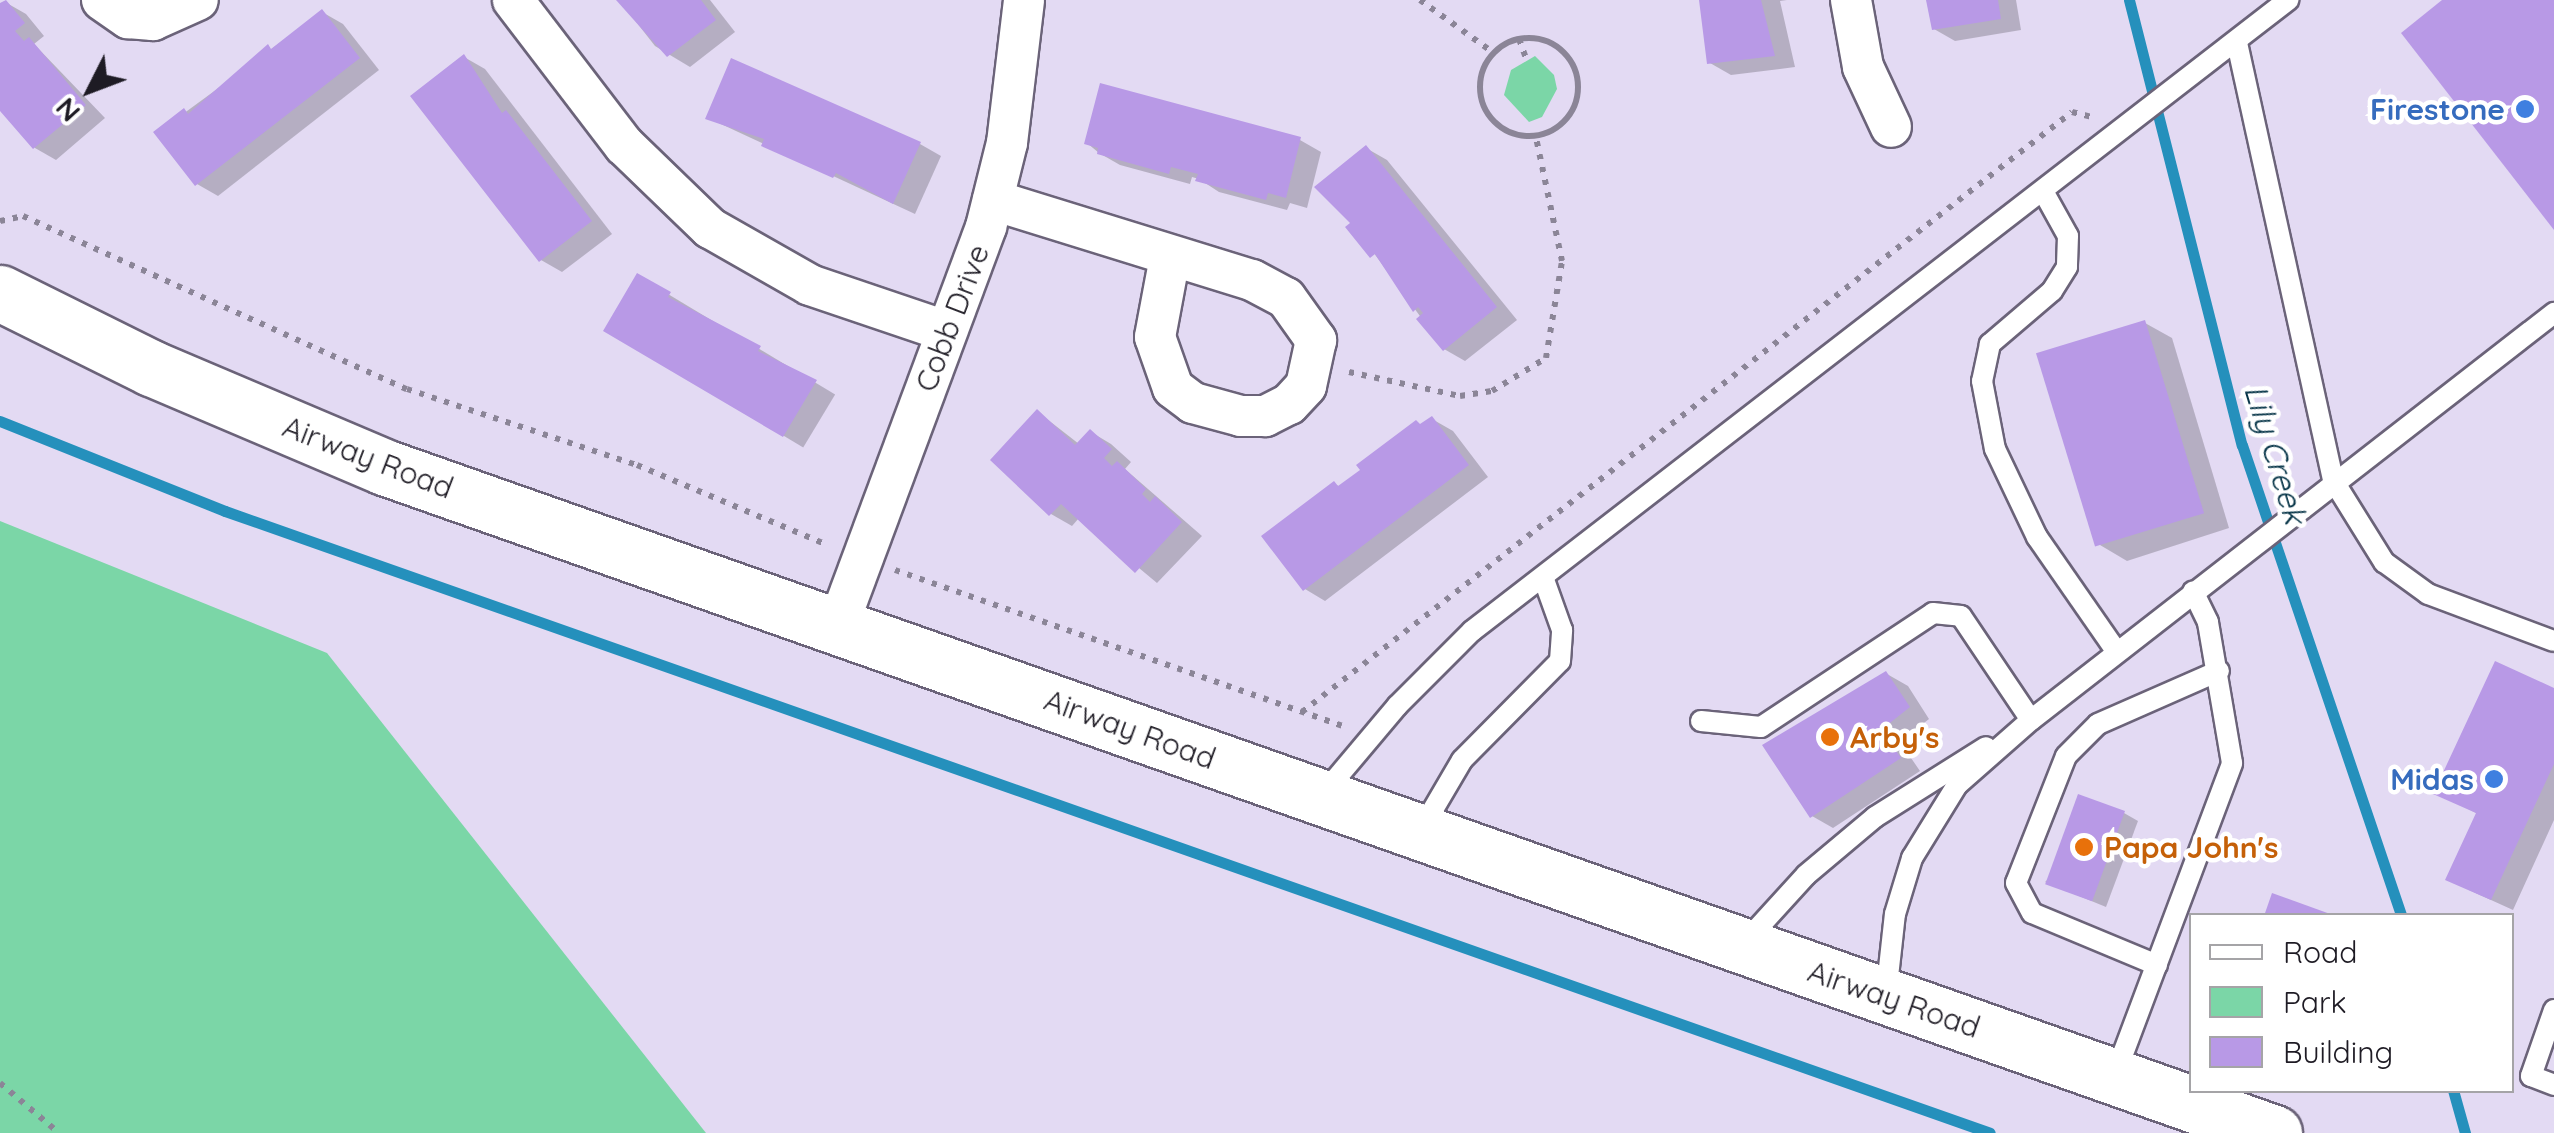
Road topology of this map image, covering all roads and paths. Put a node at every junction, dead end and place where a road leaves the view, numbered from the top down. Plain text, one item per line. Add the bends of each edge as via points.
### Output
1 (102, 0) edge
2 (198, 0) edge
3 (512, 0) edge
4 (1024, 0) edge
5 (1420, 0) edge
6 (1851, 0) edge
7 (2288, 0) edge
8 (1519, 39) junction
9 (2237, 43) junction
10 (1491, 50) junction
11 (1526, 58) dead end
12 (2131, 124) junction
13 (1891, 126) dead end
14 (1536, 138) junction
15 (2043, 192) junction
16 (993, 200) junction
17 (0, 221) edge
18 (1170, 257) junction
19 (0, 294) edge
20 (2554, 312) edge
21 (946, 332) junction
22 (1316, 364) junction
23 (2334, 480) junction
24 (860, 557) junction
25 (1543, 576) junction
26 (2193, 592) junction
27 (838, 624) junction
28 (2554, 641) edge
29 (2117, 652) junction
30 (2219, 671) junction
31 (1302, 712) junction
32 (2030, 720) junction
33 (1701, 722) dead end
34 (1372, 736) junction
35 (1321, 797) junction
36 (1420, 832) junction
37 (1742, 946) junction
38 (2158, 965) junction
39 (1885, 996) junction
40 (2554, 1010) edge
41 (2114, 1076) junction
42 (0, 1083) edge
43 (2554, 1085) edge
44 (60, 1133) edge
45 (2274, 1133) edge

1 - 2 street via 128,18 153,20
3 - 21 street via 624,145 710,228 810,285
4 - 16 street, Cobb Drive
5 - 10 path
6 - 13 street via 1862,67
7 - 9 lane
8 - 10 path
8 - 11 path
8 - 14 path via 1549,43 1580,80 1571,113
9 - 12 lane
9 - 23 lane
10 - 14 path via 1481,85 1490,116 1505,129
12 - 15 lane
12 - 31 path via 2072,112
14 - 22 path via 1562,261 1546,358 1492,391 1460,396
15 - 25 lane
15 - 29 lane via 2068,236 2066,266 2052,291 1990,344 1982,381 1994,449 2037,537
16 - 18 street
16 - 21 street, Cobb Drive
17 - 24 path via 23,216 407,389 637,465
18 - 22 street via 1252,280 1286,298 1312,330
18 - 22 street via 1155,337 1172,388 1217,412 1264,416 1289,404
19 - 27 main road, Airway Road via 152,368 384,467
20 - 23 lane
21 - 24 street, Cobb Drive
23 - 26 lane
23 - 28 lane via 2384,562 2428,594
24 - 27 street, Cobb Drive
24 - 31 path
25 - 34 lane via 1472,631
25 - 36 lane via 1562,630 1560,661 1462,760
26 - 29 lane
26 - 30 lane
27 - 35 main road, Airway Road
29 - 32 lane
30 - 38 lane via 2232,763
30 - 38 lane via 2098,724 2066,756 2016,884 2032,913
31 - 34 path
32 - 33 lane via 1961,616 1933,613 1761,727
32 - 37 lane via 1875,816 1806,875
32 - 39 lane via 1958,786 1912,858 1894,914
34 - 35 lane
35 - 36 main road, Airway Road
36 - 37 main road, Airway Road
37 - 39 main road, Airway Road
38 - 41 lane
39 - 41 main road, Airway Road
40 - 43 lane via 2531,1076
41 - 45 main road, Airway Road
42 - 44 path

